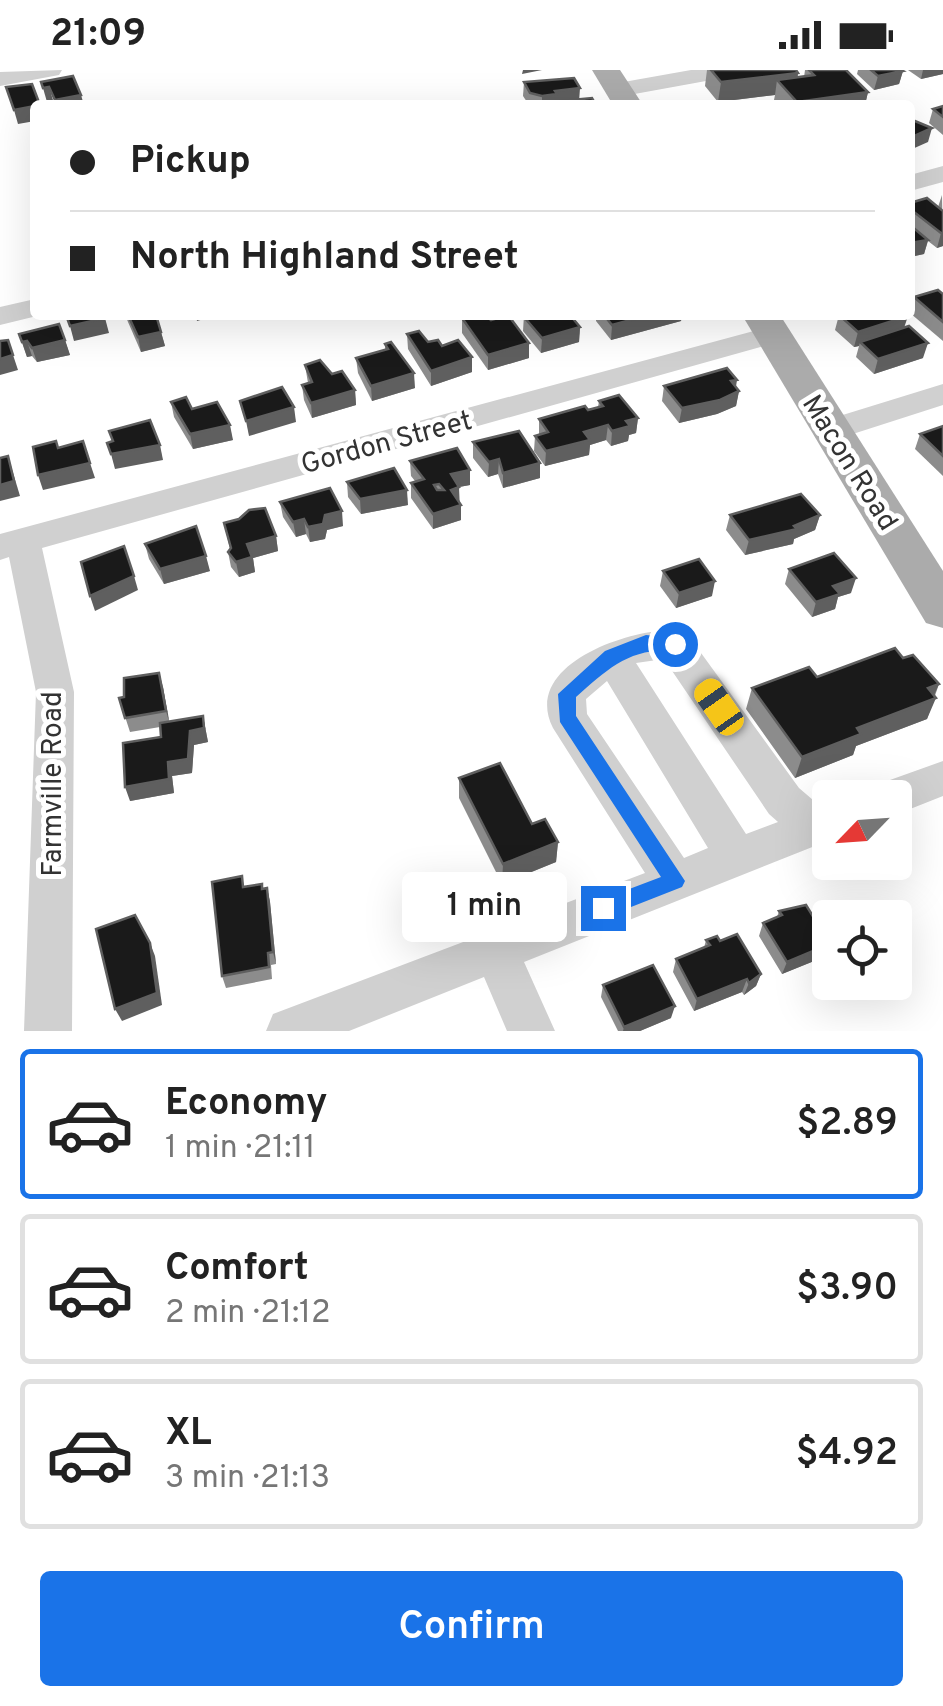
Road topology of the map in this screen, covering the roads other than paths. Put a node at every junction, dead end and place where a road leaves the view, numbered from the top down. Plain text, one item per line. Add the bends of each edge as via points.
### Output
1 (50, 70) edge
2 (728, 70) edge
3 (0, 79) edge
4 (617, 88) edge
5 (943, 174) edge
6 (915, 181) edge
7 (30, 309) edge
8 (0, 316) edge
9 (766, 325) edge
10 (943, 394) edge
11 (831, 430) junction
12 (11, 544) edge
13 (943, 610) edge
14 (611, 656) junction
15 (943, 778) edge
16 (912, 790) edge
17 (812, 818) edge
18 (812, 828) edge
19 (737, 857) junction
20 (675, 881) junction
21 (495, 950) junction
22 (48, 1031) edge
23 (290, 1031) edge
24 (532, 1031) edge

1 - 3 street
2 - 4 street
5 - 6 street
7 - 8 street
9 - 11 main road, Macon Road
9 - 12 street, Gordon Street
10 - 11 street
11 - 13 main road, Macon Road
12 - 22 street, Farmville Road via 55,692
14 - 17 street via 646,642 675,644 784,801
14 - 19 street
14 - 20 street via 567,694 567,717
15 - 16 street
18 - 19 street
19 - 20 street
20 - 21 street
21 - 23 street
21 - 24 street

